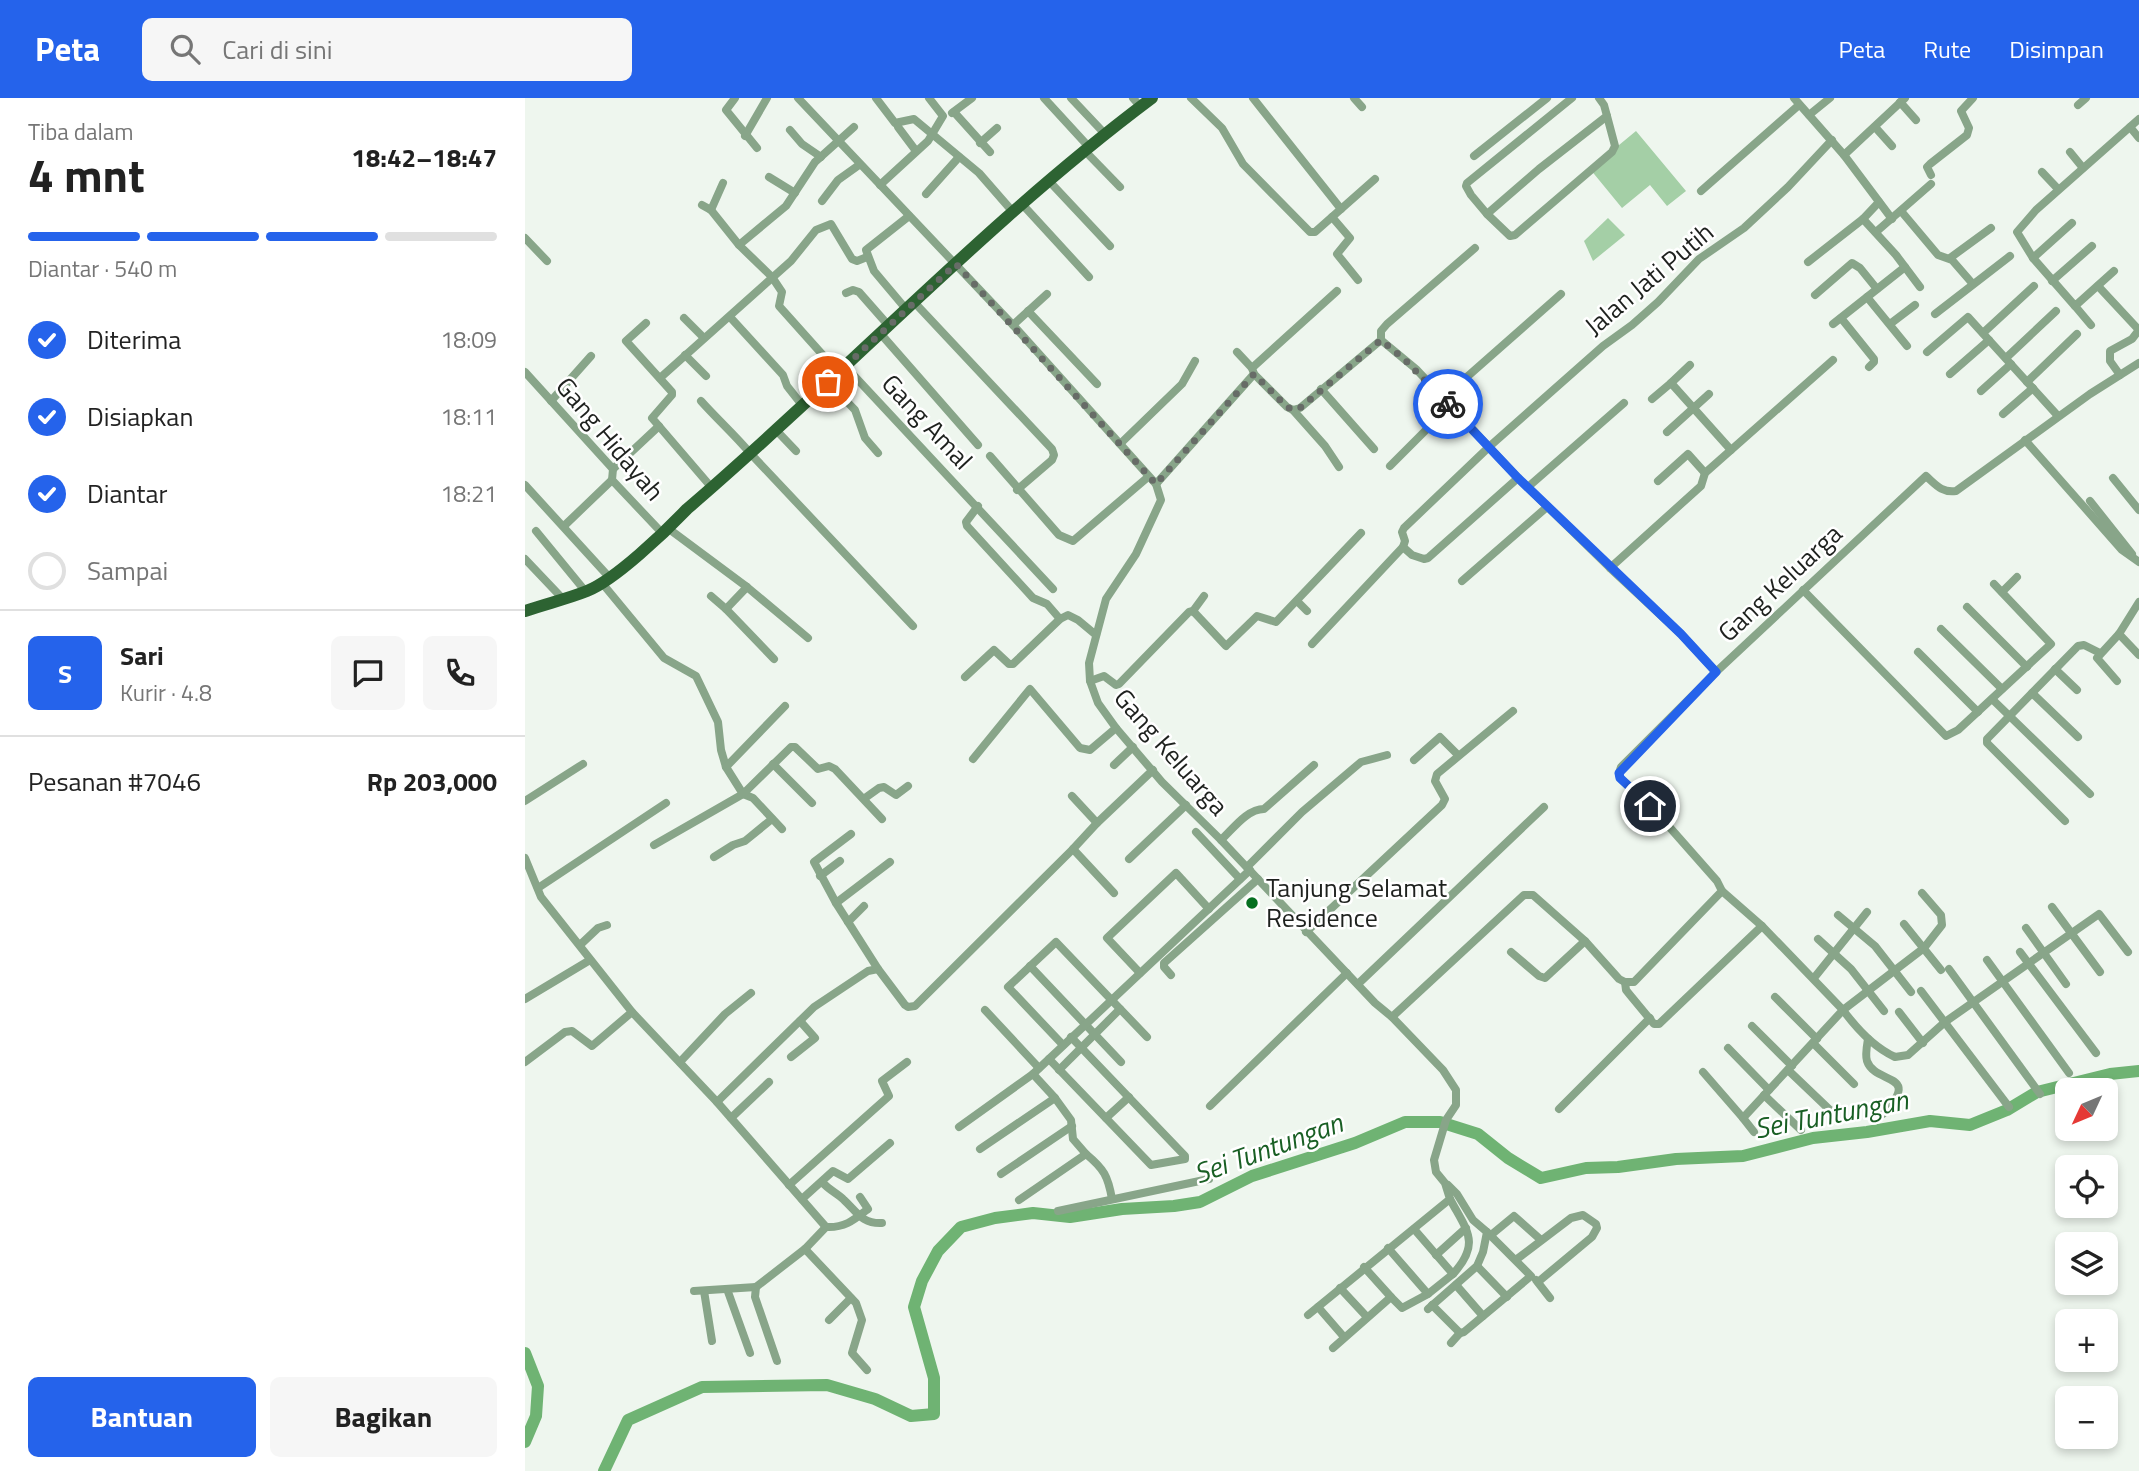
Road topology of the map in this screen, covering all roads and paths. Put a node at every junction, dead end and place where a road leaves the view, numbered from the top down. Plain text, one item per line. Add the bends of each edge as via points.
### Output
1 (735, 98) edge
2 (767, 98) edge
3 (799, 98) edge
4 (876, 98) edge
5 (929, 98) edge
6 (972, 98) edge
7 (1044, 98) edge
8 (1071, 98) edge
9 (1191, 98) edge
10 (1253, 98) edge
11 (1354, 98) edge
12 (1547, 98) edge
13 (1572, 98) edge
14 (1599, 98) edge
15 (1831, 98) edge
16 (1973, 98) edge
17 (2086, 98) edge
18 (1145, 100) edge
19 (1903, 100) edge
20 (1796, 101) edge
21 (2078, 105) dead end
22 (1362, 107) dead end
23 (954, 112) junction
24 (1809, 115) junction
25 (1607, 116) junction
26 (943, 117) junction
27 (2139, 119) edge
28 (1916, 120) dead end
29 (854, 127) dead end
30 (898, 127) dead end
31 (1875, 127) junction
32 (2130, 127) junction
33 (997, 128) dead end
34 (790, 130) dead end
35 (1105, 134) junction
36 (745, 136) junction
37 (932, 136) junction
38 (2139, 138) edge
39 (1832, 140) junction
40 (840, 142) junction
41 (980, 143) junction
42 (1892, 146) dead end
43 (757, 148) dead end
44 (1086, 148) junction
45 (916, 152) junction
46 (990, 152) dead end
47 (2070, 152) dead end
48 (1844, 155) junction
49 (1474, 156) dead end
50 (821, 157) junction
51 (959, 157) junction
52 (859, 165) junction
53 (2083, 168) junction
54 (2042, 172) dead end
55 (769, 177) dead end
56 (1375, 179) dead end
57 (1049, 181) junction
58 (723, 183) dead end
59 (880, 185) junction
60 (1120, 187) dead end
61 (2059, 189) junction
62 (1701, 191) dead end
63 (796, 193) junction
64 (926, 194) dead end
65 (822, 201) dead end
66 (1879, 202) junction
67 (702, 205) dead end
68 (1018, 208) junction
69 (711, 209) junction
70 (1341, 209) junction
71 (1901, 211) junction
72 (1487, 214) junction
73 (909, 216) junction
74 (1332, 217) junction
75 (1863, 219) junction
76 (1892, 219) junction
77 (2072, 223) dead end
78 (1991, 228) dead end
79 (1877, 232) junction
80 (525, 238) edge
81 (739, 245) junction
82 (1110, 246) dead end
83 (2092, 246) dead end
84 (1475, 248) dead end
85 (2010, 256) dead end
86 (867, 257) junction
87 (1950, 258) junction
88 (2033, 258) junction
89 (547, 261) dead end
90 (1808, 262) dead end
91 (956, 264) junction
92 (1905, 267) junction
93 (2114, 271) dead end
94 (772, 277) junction
95 (1089, 277) dead end
96 (1358, 280) dead end
97 (2052, 281) junction
98 (1972, 283) junction
99 (2098, 285) junction
100 (2034, 286) dead end
101 (1920, 287) dead end
102 (1877, 289) junction
103 (1336, 291) dead end
104 (846, 293) dead end
105 (1047, 293) dead end
106 (1561, 294) dead end
107 (1815, 295) dead end
108 (1867, 297) junction
109 (1915, 305) dead end
110 (910, 306) junction
111 (2075, 306) junction
112 (1028, 311) junction
113 (2056, 311) dead end
114 (1935, 314) dead end
115 (730, 317) junction
116 (684, 318) dead end
117 (1841, 318) junction
118 (646, 323) dead end
119 (1833, 324) dead end
120 (1890, 324) junction
121 (2091, 324) dead end
122 (1013, 325) junction
123 (884, 329) junction
124 (2077, 334) dead end
125 (1986, 337) junction
126 (704, 338) junction
127 (1381, 340) junction
128 (1907, 346) dead end
129 (1237, 352) dead end
130 (1927, 352) dead end
131 (685, 355) junction
132 (591, 356) dead end
133 (1833, 360) dead end
134 (1195, 361) dead end
135 (2008, 361) junction
136 (2139, 363) edge
137 (1690, 365) dead end
138 (1869, 368) dead end
139 (842, 369) junction
140 (1253, 371) junction
141 (525, 372) edge
142 (1950, 374) dead end
143 (2120, 375) junction
144 (705, 376) dead end
145 (660, 378) junction
146 (828, 382) junction
147 (1671, 383) junction
148 (1097, 384) dead end
149 (2030, 385) junction
150 (1321, 389) junction
151 (1981, 391) dead end
152 (1709, 394) dead end
153 (1443, 398) junction
154 (1652, 398) dead end
155 (551, 401) junction
156 (701, 401) dead end
157 (1624, 403) dead end
158 (802, 405) junction
159 (1450, 406) junction
160 (1693, 408) junction
161 (1293, 410) junction
162 (2003, 414) dead end
163 (2058, 416) junction
164 (659, 426) junction
165 (775, 429) junction
166 (1667, 432) dead end
167 (2025, 440) junction
168 (1120, 444) junction
169 (978, 445) dead end
170 (1490, 446) junction
171 (1374, 449) dead end
172 (1731, 450) junction
173 (796, 451) dead end
174 (750, 453) junction
175 (879, 453) dead end
176 (990, 456) dead end
177 (1390, 466) dead end
178 (1339, 467) dead end
179 (613, 469) junction
180 (1705, 473) junction
181 (1149, 477) junction
182 (1518, 478) junction
183 (2113, 478) dead end
184 (612, 480) junction
185 (1658, 481) dead end
186 (1156, 484) junction
187 (525, 485) edge
188 (1528, 487) junction
189 (712, 488) junction
190 (1017, 490) junction
191 (2090, 501) dead end
192 (978, 506) junction
193 (1547, 507) junction
194 (2139, 510) edge
195 (564, 526) junction
196 (536, 531) dead end
197 (666, 531) junction
198 (1361, 533) dead end
199 (1403, 547) junction
200 (525, 559) edge
201 (2139, 562) edge
202 (1610, 568) junction
203 (2017, 577) dead end
204 (606, 580) junction
205 (1462, 581) dead end
206 (1994, 584) dead end
207 (747, 587) junction
208 (1053, 589) dead end
209 (1803, 590) junction
210 (586, 592) junction
211 (2002, 592) junction
212 (711, 596) dead end
213 (1204, 596) dead end
214 (563, 599) junction
215 (1297, 601) junction
216 (2139, 602) edge
217 (1967, 607) dead end
218 (726, 610) junction
219 (525, 611) edge
220 (1193, 611) junction
221 (1307, 611) dead end
222 (1061, 619) junction
223 (913, 626) dead end
224 (1941, 629) dead end
225 (2119, 634) junction
226 (1096, 635) junction
227 (808, 638) dead end
228 (1312, 643) dead end
229 (1918, 652) dead end
230 (2100, 653) junction
231 (2139, 655) edge
232 (774, 659) dead end
233 (2027, 667) junction
234 (2055, 669) junction
235 (1716, 672) junction
236 (964, 677) dead end
237 (1089, 679) junction
238 (2117, 681) dead end
239 (2002, 690) junction
240 (2077, 690) dead end
241 (2032, 693) junction
242 (1992, 699) junction
243 (785, 706) dead end
244 (1513, 711) dead end
245 (1978, 712) junction
246 (2009, 717) junction
247 (1116, 728) junction
248 (2078, 737) dead end
249 (1133, 747) junction
250 (1387, 755) dead end
251 (1458, 755) junction
252 (972, 759) dead end
253 (1414, 760) dead end
254 (583, 764) dead end
255 (773, 764) junction
256 (1114, 765) dead end
257 (1314, 765) dead end
258 (726, 767) junction
259 (1153, 770) junction
260 (908, 786) dead end
261 (743, 794) junction
262 (2090, 794) dead end
263 (1072, 796) dead end
264 (865, 798) junction
265 (525, 801) edge
266 (666, 803) dead end
267 (812, 803) dead end
268 (1186, 805) junction
269 (1544, 807) dead end
270 (882, 818) dead end
271 (772, 819) junction
272 (2065, 821) dead end
273 (1097, 823) junction
274 (782, 829) dead end
275 (1196, 832) dead end
276 (851, 834) dead end
277 (1221, 840) junction
278 (654, 845) dead end
279 (1073, 849) junction
280 (713, 857) dead end
281 (525, 858) edge
282 (1129, 859) dead end
283 (839, 861) dead end
284 (890, 862) dead end
285 (1249, 869) junction
286 (820, 876) junction
287 (1240, 878) junction
288 (1258, 879) junction
289 (538, 888) junction
290 (1722, 891) junction
291 (1114, 893) dead end
292 (1922, 893) dead end
293 (836, 902) junction
294 (864, 906) dead end
295 (2052, 906) dead end
296 (1209, 909) junction
297 (1867, 912) dead end
298 (1838, 915) dead end
299 (848, 922) junction
300 (1904, 924) dead end
301 (607, 925) dead end
302 (1762, 926) junction
303 (2026, 928) dead end
304 (1854, 929) junction
305 (1306, 932) junction
306 (2071, 933) junction
307 (1818, 939) dead end
308 (1585, 941) junction
309 (580, 945) junction
310 (1924, 948) junction
311 (1511, 952) dead end
312 (2020, 952) dead end
313 (2128, 952) dead end
314 (1835, 953) junction
315 (2044, 953) junction
316 (590, 960) junction
317 (1987, 960) dead end
318 (2029, 964) junction
319 (1030, 966) junction
320 (878, 969) junction
321 (1894, 970) junction
322 (1140, 972) junction
323 (2100, 972) dead end
324 (1347, 973) junction
325 (1171, 975) dead end
326 (1814, 978) junction
327 (1625, 982) junction
328 (2002, 982) junction
329 (1358, 984) junction
330 (2066, 984) dead end
331 (1868, 991) junction
332 (751, 993) dead end
333 (1775, 997) dead end
334 (525, 999) edge
335 (1111, 1000) junction
336 (1972, 1004) junction
337 (1120, 1009) junction
338 (985, 1010) dead end
339 (1843, 1010) junction
340 (1884, 1010) dead end
341 (632, 1012) junction
342 (1899, 1012) dead end
343 (1392, 1017) junction
344 (1650, 1018) junction
345 (800, 1021) junction
346 (1945, 1023) junction
347 (1085, 1024) junction
348 (1752, 1026) dead end
349 (1095, 1034) junction
350 (1071, 1037) junction
351 (1147, 1037) dead end
352 (1868, 1039) junction
353 (1815, 1041) junction
354 (1923, 1043) junction
355 (1063, 1045) junction
356 (1081, 1048) junction
357 (1728, 1048) dead end
358 (2096, 1053) dead end
359 (791, 1057) dead end
360 (1049, 1059) junction
361 (525, 1062) edge
362 (680, 1062) junction
363 (907, 1062) dead end
364 (1121, 1062) dead end
365 (1790, 1068) junction
366 (1059, 1070) junction
367 (1036, 1071) junction
368 (1703, 1072) dead end
369 (2069, 1073) dead end
370 (769, 1082) dead end
371 (1854, 1084) dead end
372 (1766, 1092) junction
373 (2040, 1094) dead end
374 (1129, 1097) junction
375 (1055, 1098) junction
376 (717, 1102) junction
377 (1210, 1106) dead end
378 (2009, 1107) dead end
379 (1559, 1109) dead end
380 (1832, 1112) dead end
381 (1883, 1114) dead end
382 (731, 1118) junction
383 (1106, 1118) junction
384 (1742, 1118) junction
385 (1072, 1126) junction
386 (959, 1127) dead end
387 (1801, 1130) dead end
388 (1754, 1132) dead end
389 (890, 1143) dead end
390 (980, 1149) dead end
391 (1086, 1154) junction
392 (1001, 1174) dead end
393 (1209, 1180) dead end
394 (822, 1182) junction
395 (1445, 1183) junction
396 (789, 1185) junction
397 (860, 1197) dead end
398 (802, 1199) junction
399 (1112, 1199) junction
400 (1450, 1199) junction
401 (1020, 1200) dead end
402 (1058, 1211) dead end
403 (858, 1217) junction
404 (882, 1223) dead end
405 (827, 1227) junction
406 (1414, 1228) junction
407 (1466, 1228) junction
408 (1489, 1233) junction
409 (1541, 1240) junction
410 (1388, 1248) junction
411 (805, 1249) junction
412 (1436, 1255) junction
413 (1517, 1259) junction
414 (1477, 1266) junction
415 (1364, 1267) junction
416 (1453, 1274) junction
417 (1531, 1276) junction
418 (1538, 1282) junction
419 (1456, 1285) junction
420 (756, 1287) junction
421 (1341, 1288) junction
422 (727, 1289) junction
423 (694, 1291) dead end
424 (704, 1291) junction
425 (1428, 1294) junction
426 (1391, 1297) junction
427 (1507, 1297) junction
428 (851, 1298) junction
429 (1550, 1298) dead end
430 (1318, 1307) junction
431 (1308, 1315) dead end
432 (1483, 1316) junction
433 (1367, 1317) junction
434 (829, 1320) dead end
435 (1460, 1333) junction
436 (1344, 1337) junction
437 (712, 1341) dead end
438 (1451, 1343) dead end
439 (1333, 1348) dead end
440 (750, 1353) dead end
441 (777, 1361) dead end
442 (867, 1370) dead end

1 - 36 street via 726,110
2 - 36 street
3 - 40 street
4 - 37 street via 895,123 914,119
5 - 26 street
6 - 23 street
7 - 44 street
8 - 35 street
9 - 74 street via 1222,128 1243,164 1310,232
10 - 70 street
11 - 22 street
12 - 49 street
13 - 72 street via 1467,183
14 - 25 street
15 - 24 street
16 - 71 street via 1961,111 1969,131 1927,167 1931,179
17 - 21 street
18 - 35 main road
19 - 28 street
19 - 31 street
20 - 24 street
20 - 62 street
23 - 26 street
23 - 41 street
24 - 39 street
25 - 72 street
25 - 72 street via 1615,149 1515,235 1506,233
26 - 37 street
27 - 32 street
29 - 40 street
30 - 45 street
31 - 42 street
31 - 48 street
32 - 38 street
32 - 53 street
33 - 41 street
34 - 50 street
35 - 44 main road
36 - 43 street
37 - 45 street
37 - 51 street
39 - 48 street
39 - 170 street, Jalan Jati Putih via 1744,228 1699,259 1650,310
40 - 50 street
40 - 52 street
41 - 46 street
44 - 57 main road
44 - 60 street
45 - 59 street
47 - 53 street
48 - 66 street
50 - 63 street
51 - 64 street
51 - 68 street
52 - 59 street
52 - 65 street via 838,180
53 - 61 street
54 - 61 street
55 - 63 street
56 - 70 street
57 - 68 main road
57 - 82 street
58 - 69 street
59 - 73 street
61 - 88 street via 2033,207 2017,232
63 - 81 street
66 - 75 street
66 - 76 street
67 - 69 street
68 - 91 main road
68 - 95 street
69 - 81 street
70 - 74 street
71 - 76 street
71 - 87 street via 1938,255
73 - 86 street via 867,247
73 - 91 street
74 - 96 street via 1350,237 1337,254
75 - 79 street
75 - 90 street
76 - 79 street
77 - 88 street
78 - 87 street
79 - 92 street
80 - 89 street
81 - 94 street
83 - 97 street
84 - 127 street via 1387,324
85 - 98 street
86 - 94 street via 854,261 837,231 828,225 816,230
86 - 110 street via 874,271
87 - 98 street
88 - 97 street
91 - 110 main road
91 - 122 street
92 - 101 street
92 - 102 street
93 - 99 street
94 - 115 street
94 - 139 street, Gang Amal via 782,292 779,306
97 - 111 street
98 - 114 street
99 - 111 street
99 - 143 street via 2139,330 2108,356
100 - 125 street
102 - 107 street via 1852,263
102 - 108 street
103 - 140 street
104 - 123 street via 859,292
105 - 112 street
106 - 153 street
108 - 117 street
108 - 120 street
109 - 120 street
110 - 123 main road
110 - 190 street via 1052,449 1052,460
111 - 121 street
112 - 122 street
112 - 148 street
113 - 135 street
115 - 126 street
115 - 158 street via 783,375
116 - 126 street
117 - 119 street
117 - 138 street via 1874,359
118 - 145 street via 626,341
120 - 128 street
122 - 168 street
123 - 139 main road
123 - 169 street
124 - 149 street
125 - 130 street via 1968,317
125 - 135 street
125 - 142 street
126 - 131 street
127 - 150 street
127 - 153 street
129 - 140 street
131 - 144 street
131 - 145 street
132 - 155 street
133 - 172 street
134 - 168 street via 1182,384
135 - 149 street
135 - 151 street
136 - 143 street, Gang Keluarga
137 - 147 street
139 - 146 main road
139 - 192 street, Gang Amal
140 - 161 street
140 - 186 street
141 - 155 street, Gang Hidayah
143 - 163 street, Gang Keluarga
145 - 164 street via 672,396 652,416
146 - 158 main road
146 - 175 street via 855,410 865,438
147 - 154 street
147 - 160 street
149 - 162 street
149 - 163 street
150 - 161 street
150 - 171 street
152 - 160 street
153 - 159 street
155 - 179 street, Gang Hidayah
156 - 174 street
157 - 188 street
158 - 165 main road
159 - 170 street
159 - 177 street
160 - 166 street
160 - 172 street
161 - 178 street
163 - 167 street, Gang Keluarga
164 - 179 street
164 - 189 street
165 - 173 street
165 - 174 main road
167 - 201 street via 2122,550
167 - 209 street, Gang Keluarga via 1956,492 1948,492 1926,477
168 - 181 street
170 - 182 street
170 - 199 street, Jalan Jati Putih via 1404,528
172 - 180 street
174 - 189 main road
174 - 223 street
176 - 190 street
179 - 184 street, Gang Hidayah
180 - 185 street via 1688,454
180 - 202 street via 1701,486
181 - 186 street
181 - 190 street via 1073,541 1062,538
182 - 188 street
182 - 199 street via 1428,558 1412,555
183 - 194 street
184 - 195 street
184 - 197 street, Gang Hidayah
186 - 226 street, Gang Keluarga via 1161,500 1136,554 1109,593
187 - 195 street
188 - 193 street
189 - 197 main road
191 - 201 street
192 - 208 street, Gang Amal
192 - 222 street via 967,526 1033,598 1047,604
193 - 202 street
193 - 205 street
195 - 204 street
196 - 210 street
197 - 204 main road
197 - 207 street, Gang Hidayah
198 - 215 street
199 - 228 street
200 - 214 street
202 - 235 street
203 - 211 street
204 - 210 main road
204 - 258 street via 664,657 696,676 718,722
206 - 211 street
207 - 218 street
207 - 227 street, Gang Hidayah
209 - 235 street, Gang Keluarga
209 - 245 street via 1942,735 1950,736
210 - 214 main road
211 - 233 street via 2051,643
212 - 218 street
213 - 220 street
214 - 219 main road
215 - 220 street via 1273,622 1257,616 1226,646
215 - 221 street
216 - 225 street
217 - 233 street
218 - 232 street
220 - 237 street via 1119,684 1104,676
222 - 226 street via 1073,617
222 - 236 street via 1013,664 994,650
224 - 239 street
225 - 230 street
225 - 231 street
226 - 237 street, Gang Keluarga
229 - 245 street
230 - 234 street via 2078,646
230 - 238 street via 2100,663
233 - 239 street
234 - 240 street
234 - 241 street
235 - 290 street, Gang Keluarga via 1619,773
237 - 247 street, Gang Keluarga via 1098,703
239 - 242 street
241 - 246 street
241 - 248 street
242 - 245 street
242 - 246 street
243 - 258 street
244 - 251 street
246 - 262 street
246 - 272 street via 1987,743
247 - 249 street, Gang Keluarga
247 - 252 street via 1090,750 1080,748 1030,689
249 - 256 street
249 - 259 street, Gang Keluarga
250 - 285 street via 1361,762 1302,812
251 - 253 street via 1440,737
251 - 305 street via 1435,778 1445,799 1442,805
254 - 265 street
255 - 261 street
255 - 264 street via 795,747 818,769 835,769
255 - 267 street
257 - 277 street
258 - 261 street
259 - 268 street, Gang Keluarga
259 - 273 street
260 - 264 street via 896,795 879,788
261 - 271 street
261 - 278 street
263 - 273 street
264 - 270 street
266 - 289 street
268 - 277 street, Gang Keluarga
268 - 282 street
269 - 329 street
271 - 274 street
271 - 280 street via 745,841
273 - 279 street
275 - 287 street
276 - 286 street via 814,861
277 - 285 street, Gang Keluarga
279 - 291 street
279 - 320 street via 915,1006 905,1005
281 - 289 street
283 - 286 street
284 - 293 street
285 - 287 street
285 - 288 street, Gang Keluarga
286 - 293 street
287 - 296 street
288 - 305 street, Gang Keluarga
288 - 325 street via 1164,963
289 - 309 street
290 - 302 street
290 - 327 street via 1634,982
292 - 310 street via 1943,923
293 - 299 street
294 - 299 street
295 - 306 street
296 - 322 street
296 - 322 street via 1176,873 1107,938
297 - 304 street
298 - 304 street
299 - 320 street
300 - 310 street
301 - 309 street
302 - 326 street
302 - 344 street via 1659,1024
303 - 315 street
304 - 314 street
304 - 321 street
305 - 324 street, Gang Keluarga
306 - 313 street via 2099,914
306 - 315 street
306 - 323 street
307 - 314 street
308 - 311 street via 1545,978
308 - 327 street
308 - 343 street via 1533,895 1524,895
309 - 316 street
310 - 321 street
310 - 336 street
312 - 318 street
314 - 326 street
314 - 331 street
315 - 318 street
315 - 330 street
316 - 334 street
316 - 341 street
317 - 328 street
318 - 328 street
318 - 358 street
319 - 335 street via 1056,942
319 - 347 street
319 - 355 street via 1008,987
320 - 345 street via 814,1007
321 - 331 street
321 - 346 street
322 - 335 street
324 - 329 street, Gang Keluarga
324 - 377 street
326 - 339 street
327 - 344 street via 1626,990
328 - 336 street
328 - 369 street
329 - 343 street, Gang Keluarga
331 - 339 street
331 - 340 street
332 - 362 street
333 - 353 street
335 - 337 street
335 - 347 street
336 - 346 street
336 - 373 street
337 - 349 street
337 - 351 street
338 - 367 street
339 - 352 street
339 - 353 street
341 - 361 street via 592,1046 572,1031 565,1032
341 - 362 street
342 - 354 street
343 - 395 street, Gang Keluarga via 1457,1090 1456,1105 1446,1120 1434,1160
344 - 379 street
345 - 359 street via 815,1038
345 - 376 street
346 - 354 street
346 - 378 street
347 - 349 street
347 - 350 street
348 - 365 street
349 - 356 street
349 - 364 street
350 - 355 street
350 - 356 street
352 - 354 street via 1895,1058
352 - 381 street via 1867,1062 1899,1091
353 - 365 street
353 - 371 street
355 - 360 street
356 - 366 street
356 - 374 street
357 - 372 street
360 - 366 street
360 - 367 street
362 - 376 street
363 - 396 street via 882,1081 889,1096
365 - 372 street
365 - 380 street
366 - 383 street
367 - 375 street
367 - 386 street
368 - 384 street
370 - 382 street
372 - 384 street
372 - 387 street
374 - 383 street
374 - 383 street via 1185,1160 1151,1165
375 - 385 street
375 - 390 street
376 - 382 street
382 - 396 street
384 - 388 street
385 - 391 street via 1073,1139
385 - 392 street
389 - 394 street via 848,1179 835,1171
391 - 399 street via 1108,1178
391 - 401 street
393 - 399 street
394 - 398 street
394 - 403 street
395 - 400 street, Gang Keluarga
395 - 408 street
396 - 398 street
397 - 403 street via 869,1207
398 - 405 street
399 - 402 street
400 - 406 street
400 - 407 street, Gang Keluarga
403 - 404 street
403 - 405 street via 839,1227
405 - 411 street
406 - 410 street
406 - 412 street
407 - 412 street
407 - 416 street via 1471,1244
408 - 409 street via 1514,1216
408 - 413 street
408 - 414 street
409 - 413 street
409 - 418 street via 1571,1218 1583,1215 1596,1224 1592,1237
410 - 415 street
410 - 425 street
411 - 420 street
411 - 428 street
412 - 416 street
413 - 417 street
414 - 419 street
414 - 427 street
415 - 421 street
415 - 426 street
416 - 425 street
417 - 418 street
417 - 427 street
418 - 429 street
419 - 432 street
419 - 435 street via 1430,1307
420 - 422 street
420 - 441 street via 755,1297
421 - 430 street
421 - 433 street
422 - 424 street
422 - 440 street
423 - 424 street
424 - 437 street
425 - 426 street via 1402,1308
426 - 433 street
427 - 432 street
428 - 434 street
428 - 442 street via 862,1320 852,1353
430 - 431 street
430 - 436 street
432 - 435 street
433 - 436 street
435 - 438 street
436 - 439 street

